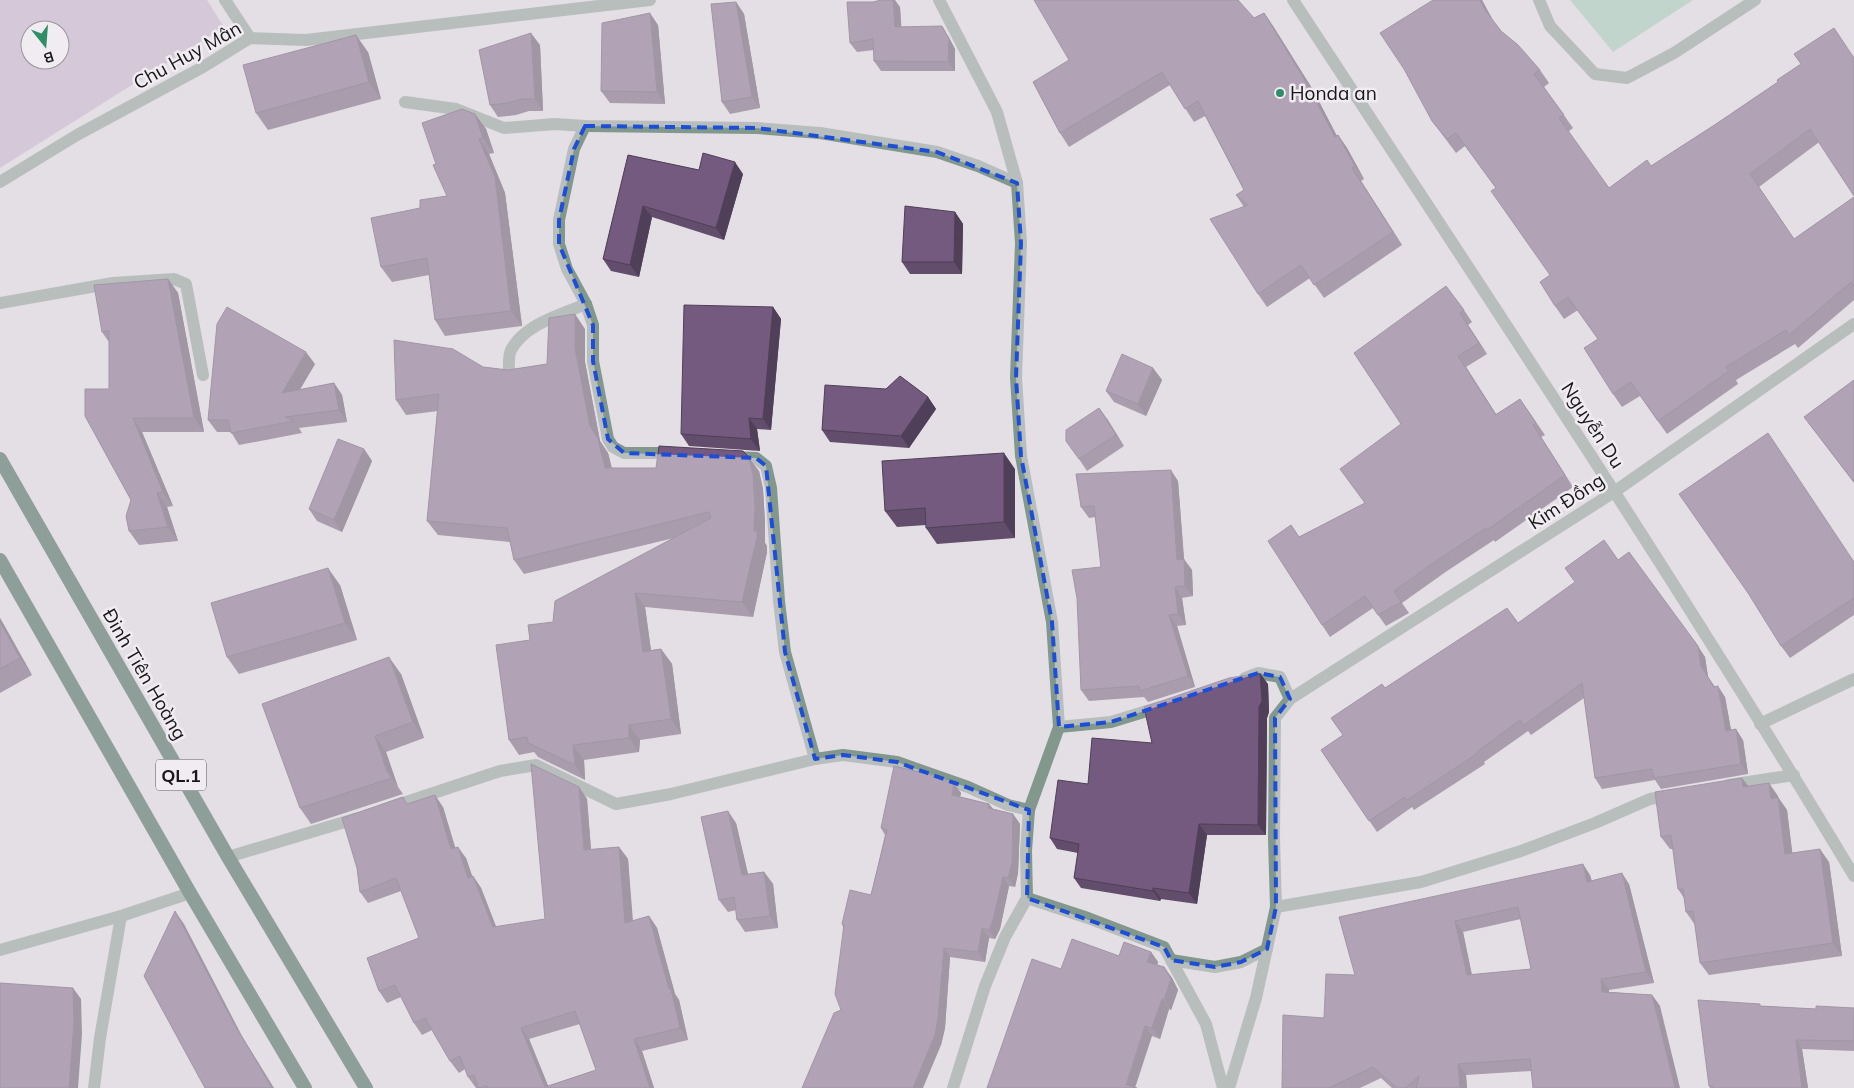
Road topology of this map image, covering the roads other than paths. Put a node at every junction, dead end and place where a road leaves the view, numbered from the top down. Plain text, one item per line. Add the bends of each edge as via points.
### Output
1 (225, 0) edge
2 (650, 0) edge
3 (939, 0) edge
4 (1294, 0) edge
5 (1539, 0) edge
6 (1755, 0) edge
7 (250, 38) junction
8 (405, 102) dead end
9 (585, 126) junction
10 (0, 182) edge
11 (1017, 183) junction
12 (0, 303) edge
13 (586, 304) junction
14 (1854, 324) edge
15 (509, 373) edge
16 (203, 375) dead end
17 (688, 454) edge
18 (718, 456) edge
19 (0, 459) edge
20 (1614, 492) junction
21 (0, 560) edge
22 (1854, 679) edge
23 (1232, 682) edge
24 (1290, 699) junction
25 (1173, 703) edge
26 (1760, 724) junction
27 (1059, 727) junction
28 (815, 759) junction
29 (1794, 775) junction
30 (1712, 788) edge
31 (1685, 792) edge
32 (1028, 810) junction
33 (228, 857) junction
34 (1854, 876) edge
35 (190, 893) junction
36 (1027, 898) junction
37 (1276, 907) junction
38 (121, 916) junction
39 (0, 950) edge
40 (1267, 950) junction
41 (1171, 960) junction
42 (94, 1088) edge
43 (304, 1088) edge
44 (366, 1088) edge
45 (953, 1088) edge
46 (1223, 1088) edge
47 (1229, 1088) edge

1 - 7 street
2 - 7 street, Chu Huy Mân via 306,40
3 - 11 street via 997,112
4 - 20 street, Nguyễn Du
5 - 6 street via 1550,26 1595,74 1627,78 1674,53
7 - 10 street, Chu Huy Mân
8 - 9 street via 456,109 504,128 555,124
9 - 11 street via 757,128 820,133 937,152
9 - 13 street via 574,149 559,220 559,244 567,269
11 - 27 street via 1021,243 1016,378 1021,456 1052,622
12 - 16 street via 113,283 174,279 186,284
13 - 15 street via 532,327 510,352
13 - 17 street via 593,324 593,361 608,439 613,447 624,453
14 - 20 street, Kim Đồng
18 - 28 street via 756,458 766,466 771,488 785,652
19 - 33 highway, Đinh Tiên Hoàng / QL.1
20 - 24 street, Kim Đồng
20 - 26 street, Nguyễn Du
21 - 35 highway, QL.1
22 - 26 street
23 - 24 street via 1258,673 1280,677
24 - 37 street via 1275,718
25 - 27 street via 1111,722
26 - 29 street, Nguyễn Du
27 - 32 street
28 - 32 street via 843,755 897,762
28 - 33 street via 616,804 536,765 500,771
29 - 30 street
29 - 34 street, Nguyễn Du
31 - 37 street via 1650,799 1521,851 1421,882
32 - 36 street
33 - 44 highway, Đinh Tiên Hoàng / QL.1
35 - 38 street
35 - 43 highway, QL.1
36 - 41 street via 1164,947
36 - 45 street via 1005,937 985,986
37 - 40 street
38 - 39 street
38 - 42 street
40 - 41 street via 1241,962 1215,967
40 - 47 street
41 - 46 street via 1206,1024

